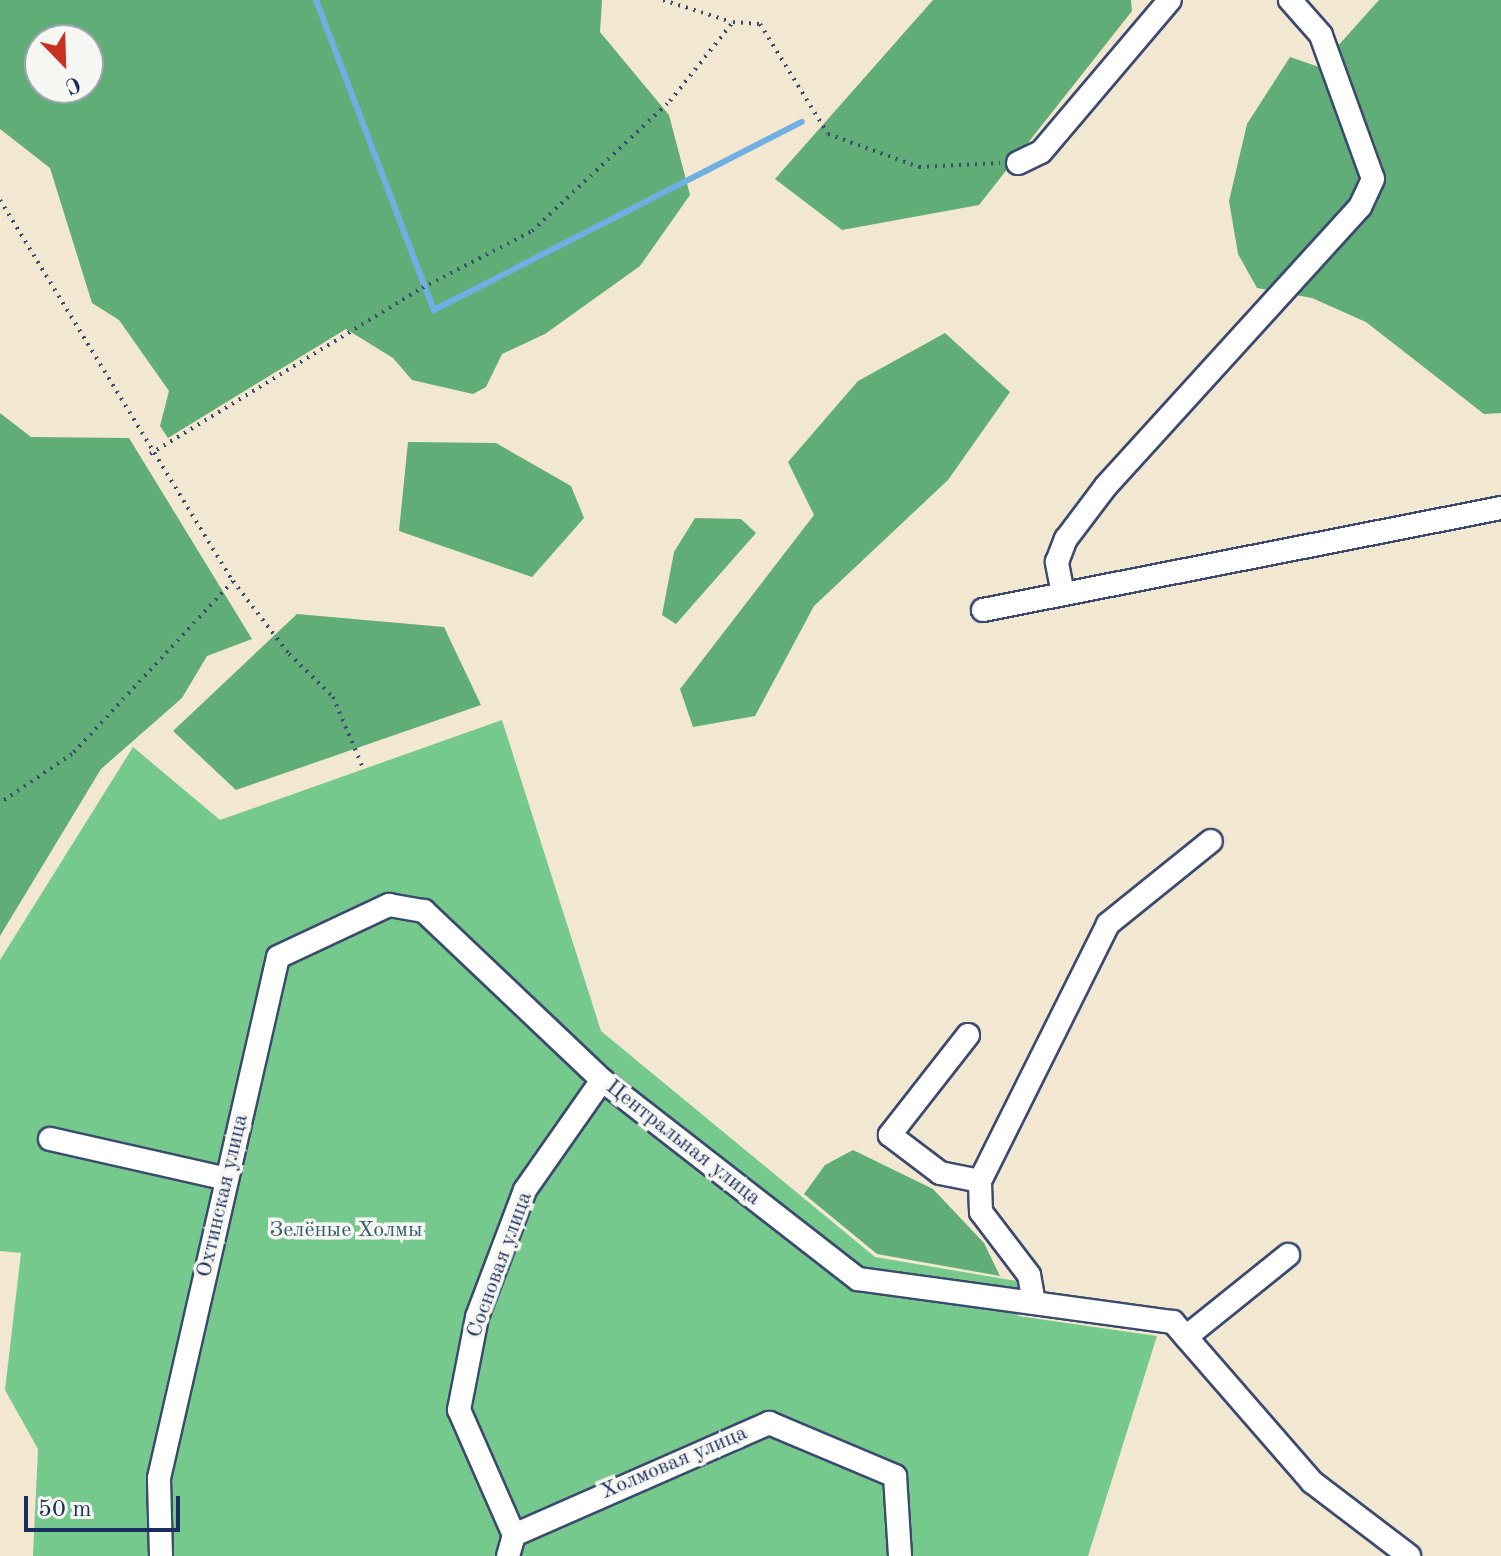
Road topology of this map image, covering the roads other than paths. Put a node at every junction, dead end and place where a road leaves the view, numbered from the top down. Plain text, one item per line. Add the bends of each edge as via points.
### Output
1 (1170, 0) edge
2 (1290, 0) edge
3 (1018, 163) road end
4 (1501, 508) edge
5 (1063, 594) junction
6 (983, 610) dead end
7 (1211, 841) dead end
8 (389, 905) joint
9 (968, 1035) dead end
10 (602, 1080) junction
11 (50, 1139) dead end
12 (227, 1179) junction
13 (980, 1181) junction
14 (1288, 1255) dead end
15 (1026, 1302) junction
16 (1179, 1330) junction
17 (511, 1546) edge
18 (161, 1556) edge
19 (900, 1556) edge
20 (1409, 1556) edge

1 - 3 street via 1041,152
2 - 5 street via 1321,35 1373,179 1360,207 1066,539 1057,562
4 - 5 street
5 - 6 street
7 - 13 street via 1108,924
8 - 10 street, Центральная улица via 424,911
8 - 12 street, Охтинская улица via 278,957
9 - 13 street via 890,1135 940,1173
10 - 15 street, Центральная улица via 858,1279
10 - 17 street, Сосновая улица via 525,1190 477,1317 459,1410
11 - 12 street
12 - 18 street, Охтинская улица via 159,1478
13 - 15 street via 981,1212 1029,1275
14 - 16 street
15 - 16 street, Центральная улица
16 - 20 street via 1312,1482
17 - 19 street, Холмовая улица via 769,1423 895,1476

